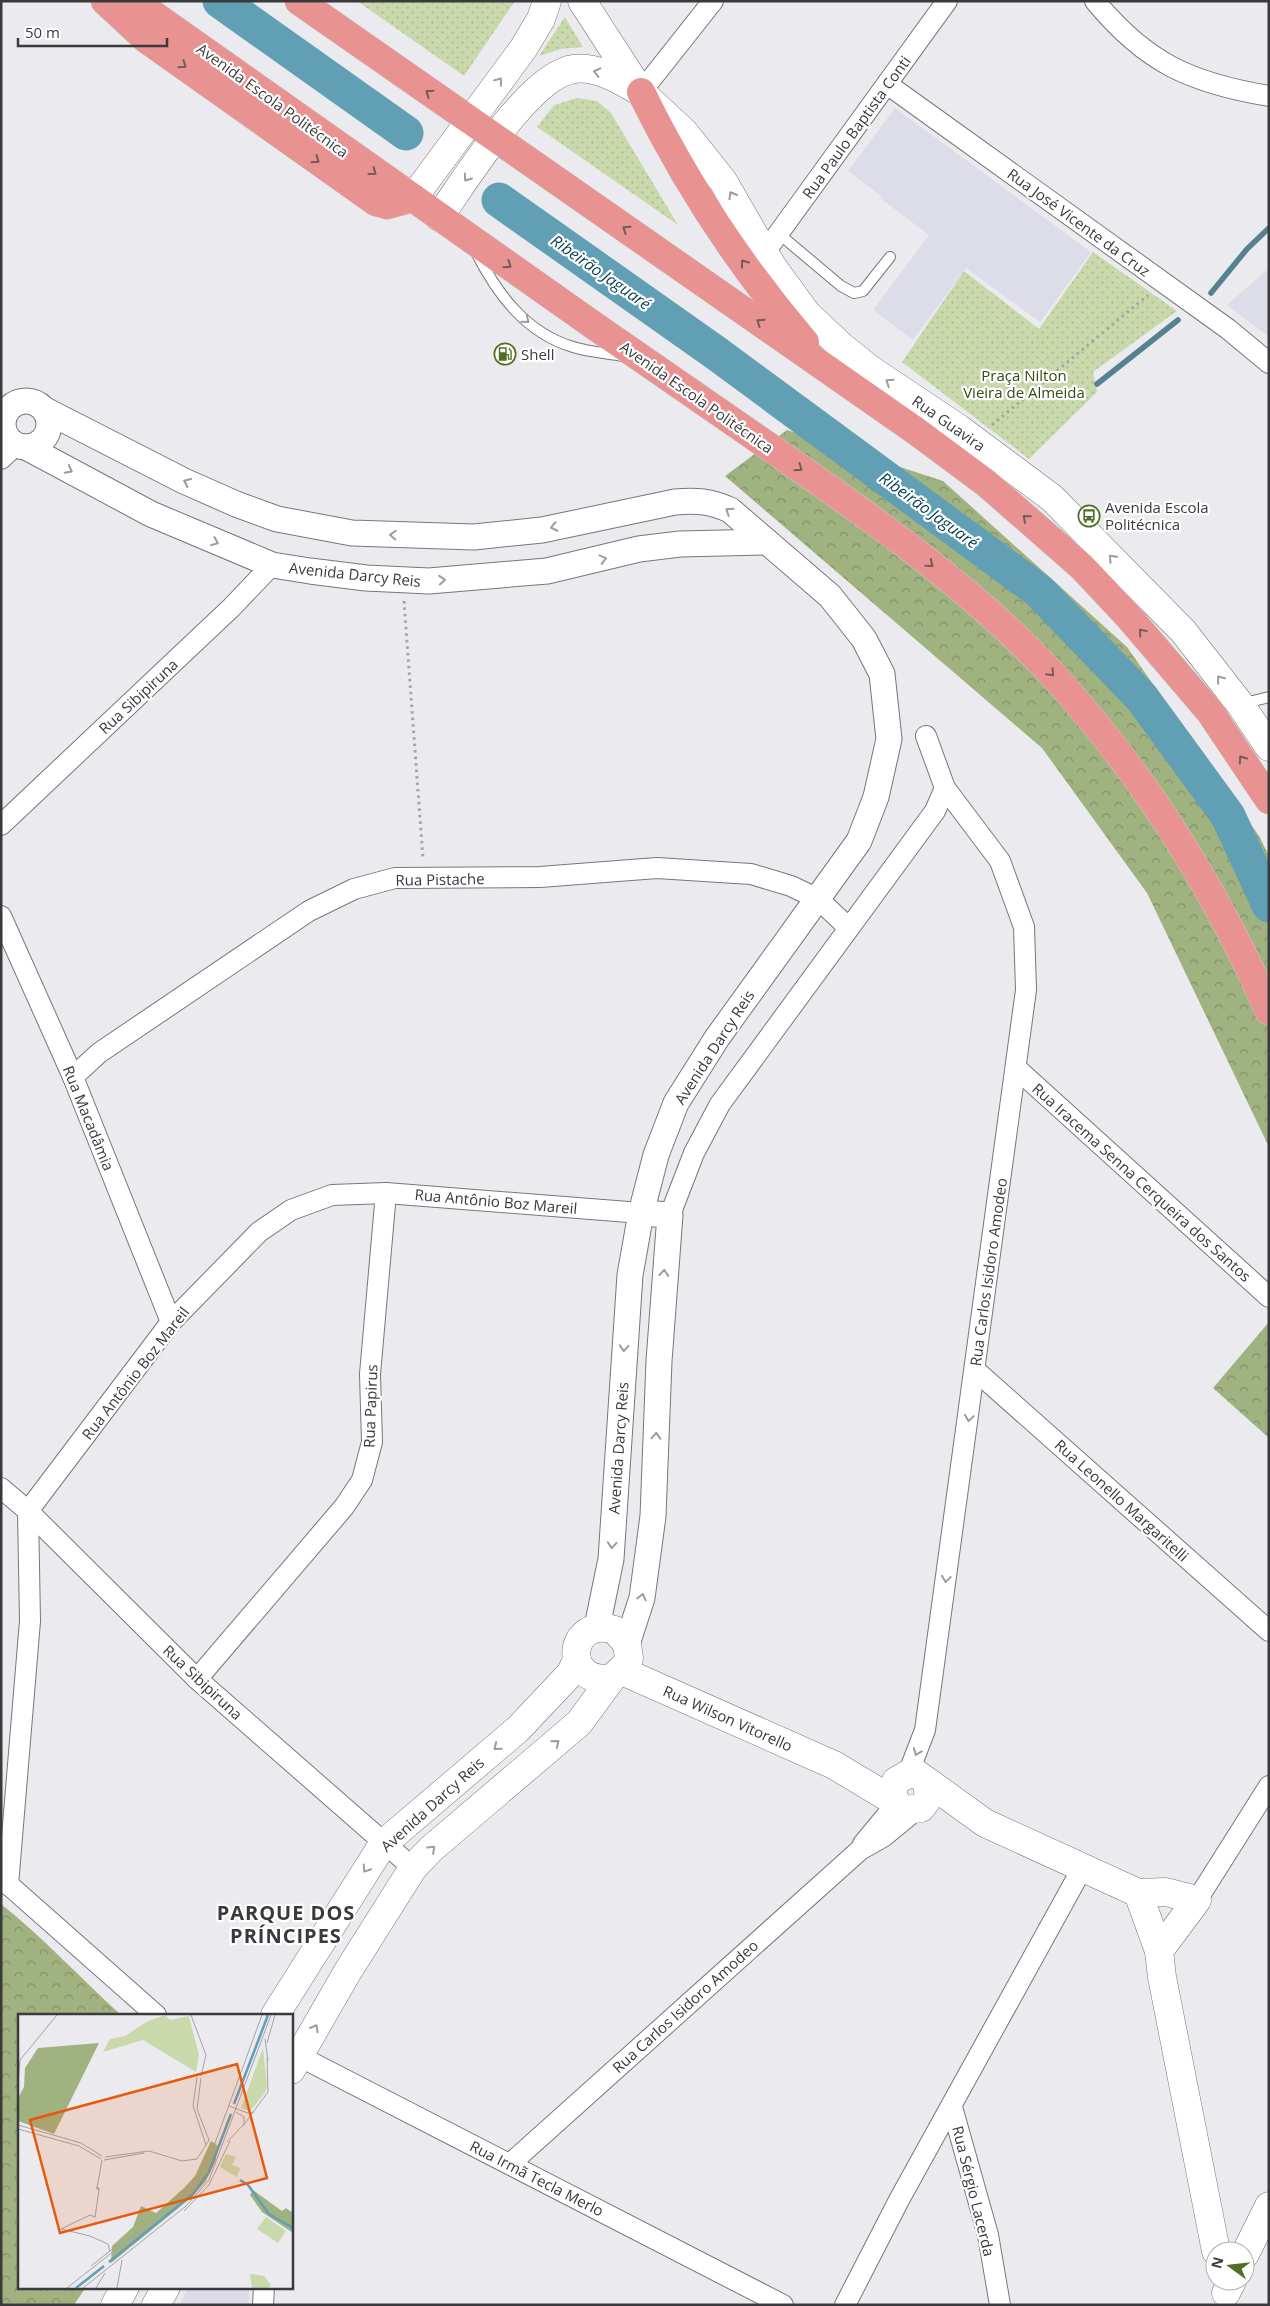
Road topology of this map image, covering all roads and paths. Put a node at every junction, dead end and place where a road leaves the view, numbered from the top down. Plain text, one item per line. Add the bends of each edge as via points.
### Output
1 (105, 1) edge
2 (134, 1) edge
3 (299, 1) edge
4 (547, 1) edge
5 (582, 1) edge
6 (713, 1) edge
7 (1095, 1) edge
8 (944, 2) edge
9 (887, 84) junction
10 (641, 92) junction
11 (1269, 96) edge
12 (469, 120) junction
13 (495, 138) junction
14 (413, 198) junction
15 (439, 217) junction
16 (468, 238) junction
17 (771, 243) junction
18 (890, 257) dead end
19 (1163, 282) junction
20 (645, 360) junction
21 (1269, 363) edge
22 (828, 370) junction
23 (1, 386) edge
24 (22, 401) junction
25 (45, 410) junction
26 (974, 440) junction
27 (15, 450) edge
28 (767, 542) junction
29 (272, 564) junction
30 (402, 580) junction
31 (1269, 697) edge
32 (1240, 704) junction
33 (926, 736) dead end
34 (1269, 747) edge
35 (944, 788) junction
36 (1269, 800) edge
37 (1, 825) edge
38 (425, 880) junction
39 (818, 900) junction
40 (1, 916) edge
41 (849, 928) junction
42 (1269, 1011) edge
43 (1016, 1068) junction
44 (72, 1076) junction
45 (386, 1192) junction
46 (640, 1213) junction
47 (670, 1215) junction
48 (1269, 1297) edge
49 (627, 1310) junction
50 (171, 1322) junction
51 (661, 1338) junction
52 (975, 1370) junction
53 (1, 1488) edge
54 (28, 1511) junction
55 (597, 1627) junction
56 (1269, 1631) edge
57 (627, 1644) junction
58 (577, 1660) junction
59 (617, 1675) junction
60 (197, 1679) junction
61 (1269, 1786) edge
62 (909, 1794) junction
63 (383, 1844) junction
64 (1083, 1867) junction
65 (413, 1868) junction
66 (4, 1882) edge
67 (1138, 1893) junction
68 (1196, 1900) junction
69 (1159, 1951) junction
70 (155, 2014) edge
71 (276, 2014) edge
72 (294, 2060) edge
73 (952, 2106) junction
74 (511, 2163) junction
75 (1269, 2206) edge
76 (1214, 2241) edge
77 (1252, 2241) edge
78 (124, 2288) edge
79 (165, 2288) edge
80 (264, 2288) edge
81 (115, 2305) edge
82 (156, 2305) edge
83 (264, 2305) edge
84 (782, 2305) edge
85 (845, 2305) edge
86 (1000, 2305) edge

1 -> 14 highway via 146,38 376,202 387,205
2 -> 14 highway, Avenida Escola Politécnica
12 -> 3 highway
12 -> 4 main road via 523,49 541,19
5 - 10 main road
6 - 10 street
7 - 11 street via 1124,35 1148,54 1206,82
8 - 9 street, Rua Paulo Baptista Conti
9 - 17 street, Rua Paulo Baptista Conti
9 - 19 street, Rua José Vicente da Cruz
10 -> 13 main road via 603,73 573,69 556,74 536,88
17 -> 10 main road, Rua Guavira via 684,132
22 -> 10 highway via 783,316 710,215 665,141
12 - 13 highway
12 - 14 main road
13 -> 15 main road
22 -> 13 highway
14 - 15 highway, Avenida Escola Politécnica
15 - 16 highway, Avenida Escola Politécnica
16 -> 20 highway, Avenida Escola Politécnica
16 -> 20 lane via 492,283 512,309 538,330 572,347
17 - 18 lane via 854,293 863,291
26 -> 17 main road, Rua Guavira via 871,370 807,314
19 - 21 street, Rua José Vicente da Cruz
19 - 26 path
20 -> 42 highway, Avenida Escola Politécnica via 863,512 992,616 1049,671 1108,737 1155,803 1197,870 1248,964
36 -> 22 highway via 1210,712 1082,567 986,483
23 - 24 street
24 - 25 street via 35,402
24 - 27 street via 6,411 2,424
25 - 27 street via 49,422 46,434 38,443
28 -> 25 street, Avenida Darcy Reis via 730,510 712,502 695,500 542,530 474,537 370,534 311,526 277,519 236,504
32 -> 26 main road, Rua Guavira via 1183,630 1102,546 1052,498
27 -> 29 street, Avenida Darcy Reis via 152,514
30 -> 28 street, Avenida Darcy Reis via 429,581 547,571 639,549 680,544
28 - 39 street, Avenida Darcy Reis via 830,596 864,639 882,674 889,739 876,797 859,841
29 - 30 street, Avenida Darcy Reis via 329,574
29 - 37 street, Rua Sibipiruna via 232,606
30 - 38 path
31 - 32 lane
32 - 34 main road, Rua Guavira
33 - 35 street
35 - 41 street via 935,811
35 - 43 street, Rua Carlos Isidoro Amodeo via 1000,861 1024,927 1026,990
38 - 39 street, Rua Pistache via 540,877 657,868 751,874 791,886
38 - 44 street, Rua Pistache via 395,878 354,889 309,910 99,1053
39 - 41 street, Rua Pistache
39 - 46 street, Avenida Darcy Reis via 717,1038 676,1103 656,1155
40 - 44 street, Rua Macadâmia
41 - 47 street via 720,1104 694,1153
43 - 48 street, Rua Iracema Senna Cerqueira dos Santos
43 - 52 street, Rua Carlos Isidoro Amodeo
44 - 50 street, Rua Macadâmia
45 - 46 street, Rua Antônio Boz Mareil
45 - 50 street, Rua Antônio Boz Mareil via 332,1196 291,1210 259,1232
45 - 60 street, Rua Papirus via 370,1374 372,1442 362,1480 344,1507
46 - 47 street, Rua Antônio Boz Mareil
46 - 49 street, Avenida Darcy Reis
51 -> 47 street
49 - 51 street via 647,1317
49 -> 55 street, Avenida Darcy Reis via 611,1559
50 - 54 street, Rua Antônio Boz Mareil
57 -> 51 street via 642,1598 653,1516
52 - 56 street, Rua Leonello Margaritelli
52 -> 62 street, Rua Carlos Isidoro Amodeo via 925,1730
53 - 54 street, Rua Sibipiruna
54 - 60 street, Rua Sibipiruna
54 - 66 street via 30,1620
55 - 57 main road via 615,1630
55 - 58 main road via 580,1639 576,1649
57 - 59 main road via 629,1658
58 - 59 main road via 590,1677 601,1680
58 -> 63 main road, Avenida Darcy Reis via 570,1674 518,1729
59 - 62 main road, Rua Wilson Vitorello
65 -> 59 main road via 579,1723
60 - 63 street, Rua Sibipiruna
61 - 68 street
62 - 64 main road, Rua Wilson Vitorello via 985,1823
62 - 74 street, Rua Carlos Isidoro Amodeo via 870,1833 860,1850
63 - 65 street, Rua Sibipiruna
63 -> 71 main road, Avenida Darcy Reis
64 - 67 main road, Rua Wilson Vitorello
64 - 73 street
72 -> 65 main road
66 - 70 street
67 - 68 main road, Rua Wilson Vitorello via 1166,1892
67 - 69 main road
68 - 69 main road
69 - 76 main road
72 - 74 street, Rua Irmã Tecla Merlo
73 - 85 street
73 - 86 street, Rua Sérgio Lacerda via 988,2235
74 - 84 street, Rua Irmã Tecla Merlo
75 - 77 main road
78 - 81 main road
79 - 82 main road
80 - 83 street

